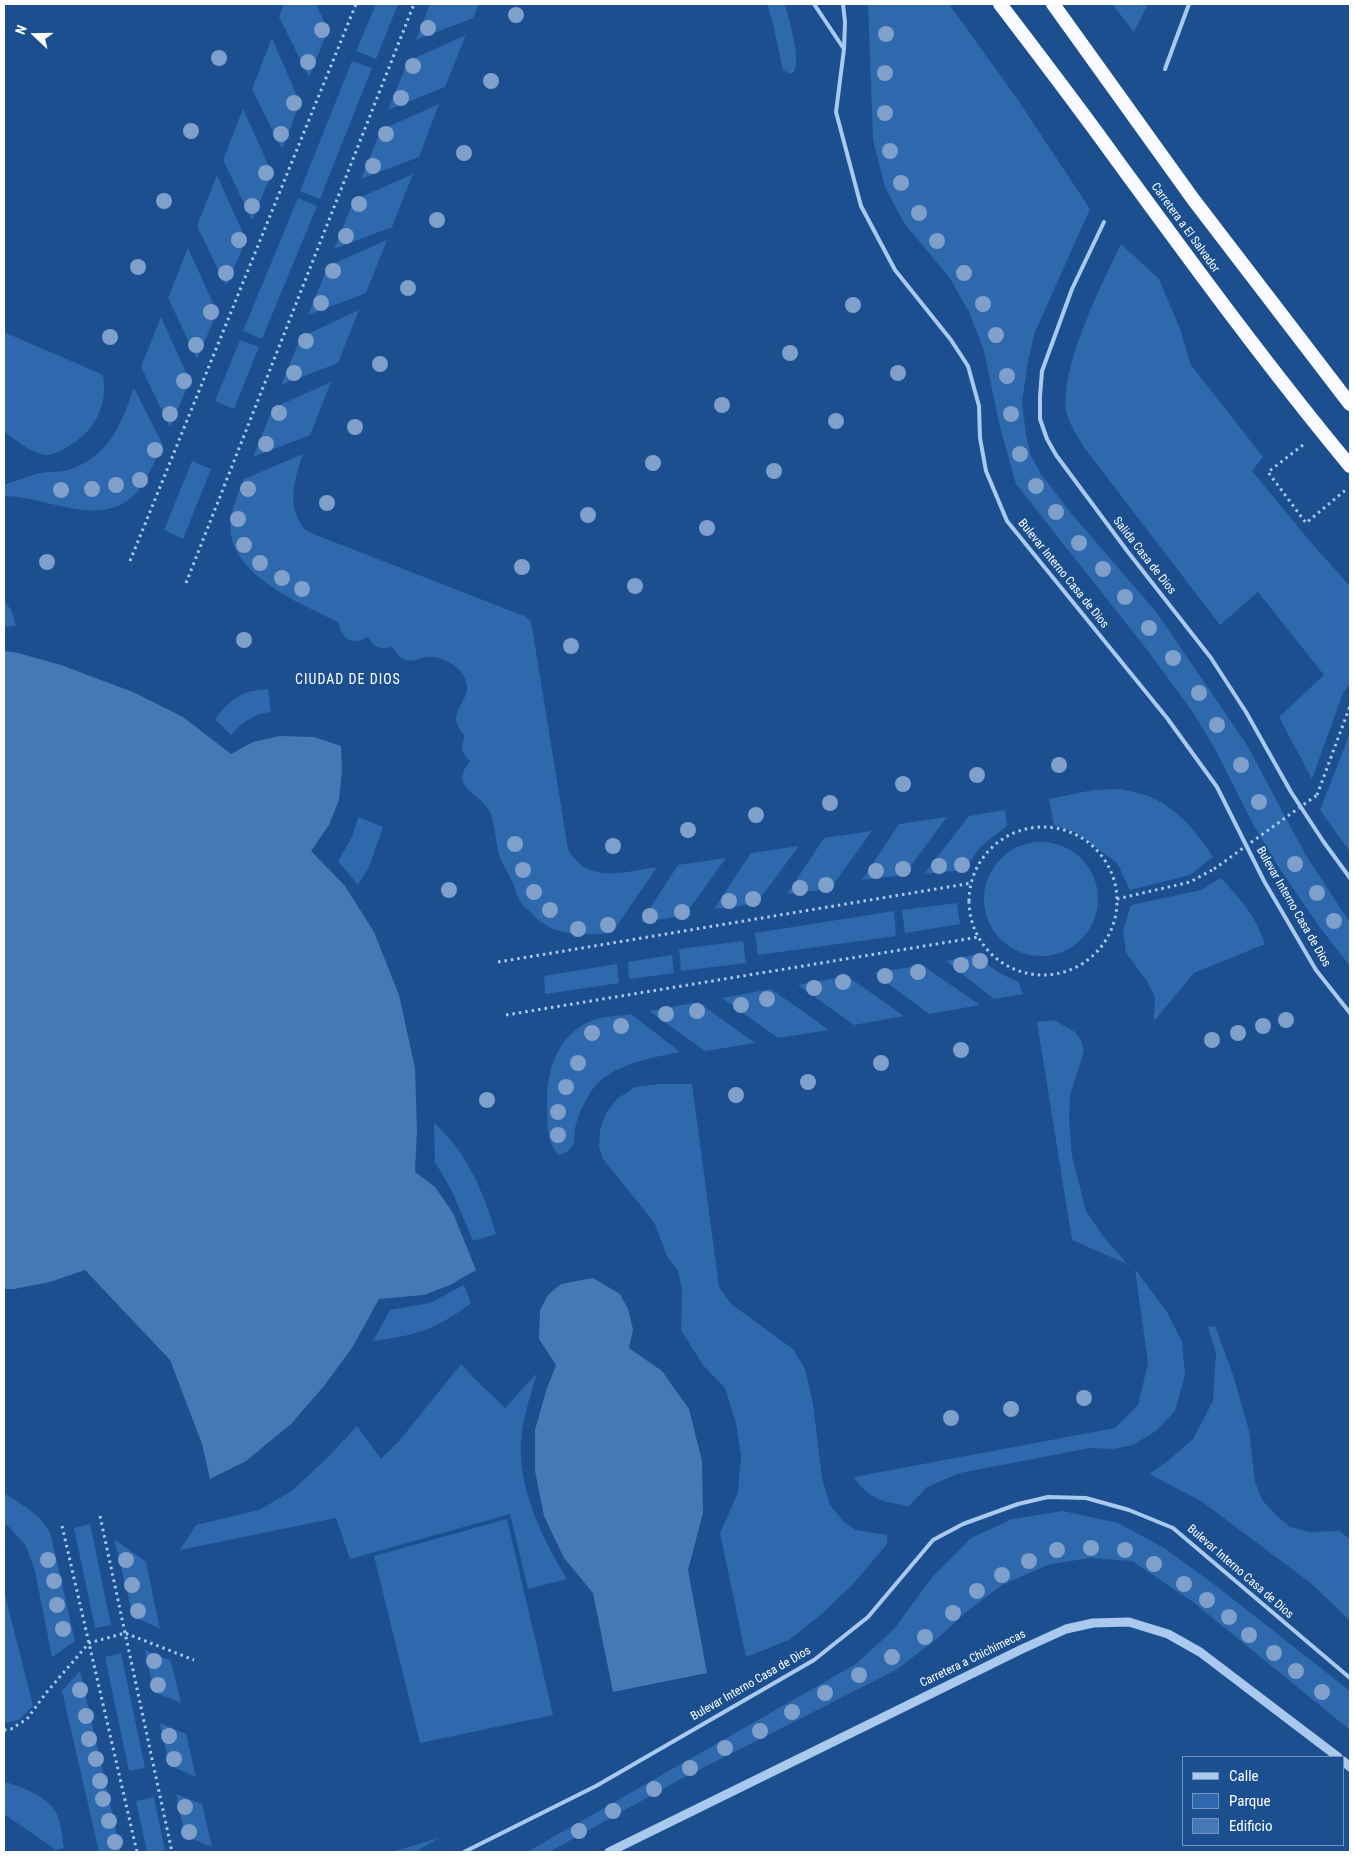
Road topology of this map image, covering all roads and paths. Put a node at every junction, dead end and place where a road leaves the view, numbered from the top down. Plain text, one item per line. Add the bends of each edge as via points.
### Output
1 (356, 4) edge
2 (414, 4) edge
3 (814, 4) edge
4 (843, 4) edge
5 (1000, 4) edge
6 (1052, 4) edge
7 (1189, 4) edge
8 (844, 49) junction
9 (1165, 69) dead end
10 (1104, 222) dead end
11 (1350, 404) edge
12 (1320, 430) junction
13 (1350, 466) edge
14 (1350, 486) edge
15 (130, 561) dead end
16 (186, 583) dead end
17 (1350, 706) edge
18 (1350, 878) edge
19 (972, 883) junction
20 (1117, 899) junction
21 (979, 937) junction
22 (498, 962) dead end
23 (1350, 1013) edge
24 (506, 1015) dead end
25 (100, 1516) dead end
26 (62, 1526) dead end
27 (125, 1633) junction
28 (89, 1643) junction
29 (194, 1660) dead end
30 (1350, 1678) edge
31 (4, 1730) edge
32 (1337, 1756) edge
33 (137, 1852) edge
34 (172, 1852) edge
35 (464, 1852) edge
36 (609, 1852) edge

1 - 15 path
2 - 16 path
3 - 8 lane
4 - 8 lane
5 - 12 highway, Carretera a El Salvador via 1194,268
6 - 11 highway, Carretera a El Salvador via 1193,199
7 - 9 lane
8 - 23 lane, Bulevar Interno Casa de Dios via 836,112 860,206 895,270 968,366 979,406 986,471 1007,521 1167,718 1217,787 1264,881 1312,962
10 - 18 lane, Salida Casa de Dios via 1072,289 1042,371 1040,419 1047,439 1128,552 1211,658 1291,792
12 - 13 highway, Carretera a El Salvador
12 - 14 path via 1268,472 1306,523
17 - 20 path, bridge via 1316,795 1214,869 1190,882
19 - 20 path via 992,848 1028,828 1048,827 1068,831 1086,840 1101,854 1111,871
19 - 21 path via 970,910
19 - 22 path
20 - 21 path via 1112,928 1103,944 1075,968 1057,974 1038,975 1003,963
21 - 24 path
25 - 27 path
26 - 28 path
27 - 28 path
27 - 29 path
27 - 34 path
28 - 31 path via 27,1719
28 - 33 path
30 - 35 lane, Bulevar Interno Casa de Dios via 1173,1528 1129,1510 1086,1498 1048,1497 963,1524 933,1540 868,1617 814,1660 596,1786
32 - 36 street, Carretera a Chichimecas via 1200,1652 1168,1634 1128,1622 1093,1623 1066,1629 1022,1649

